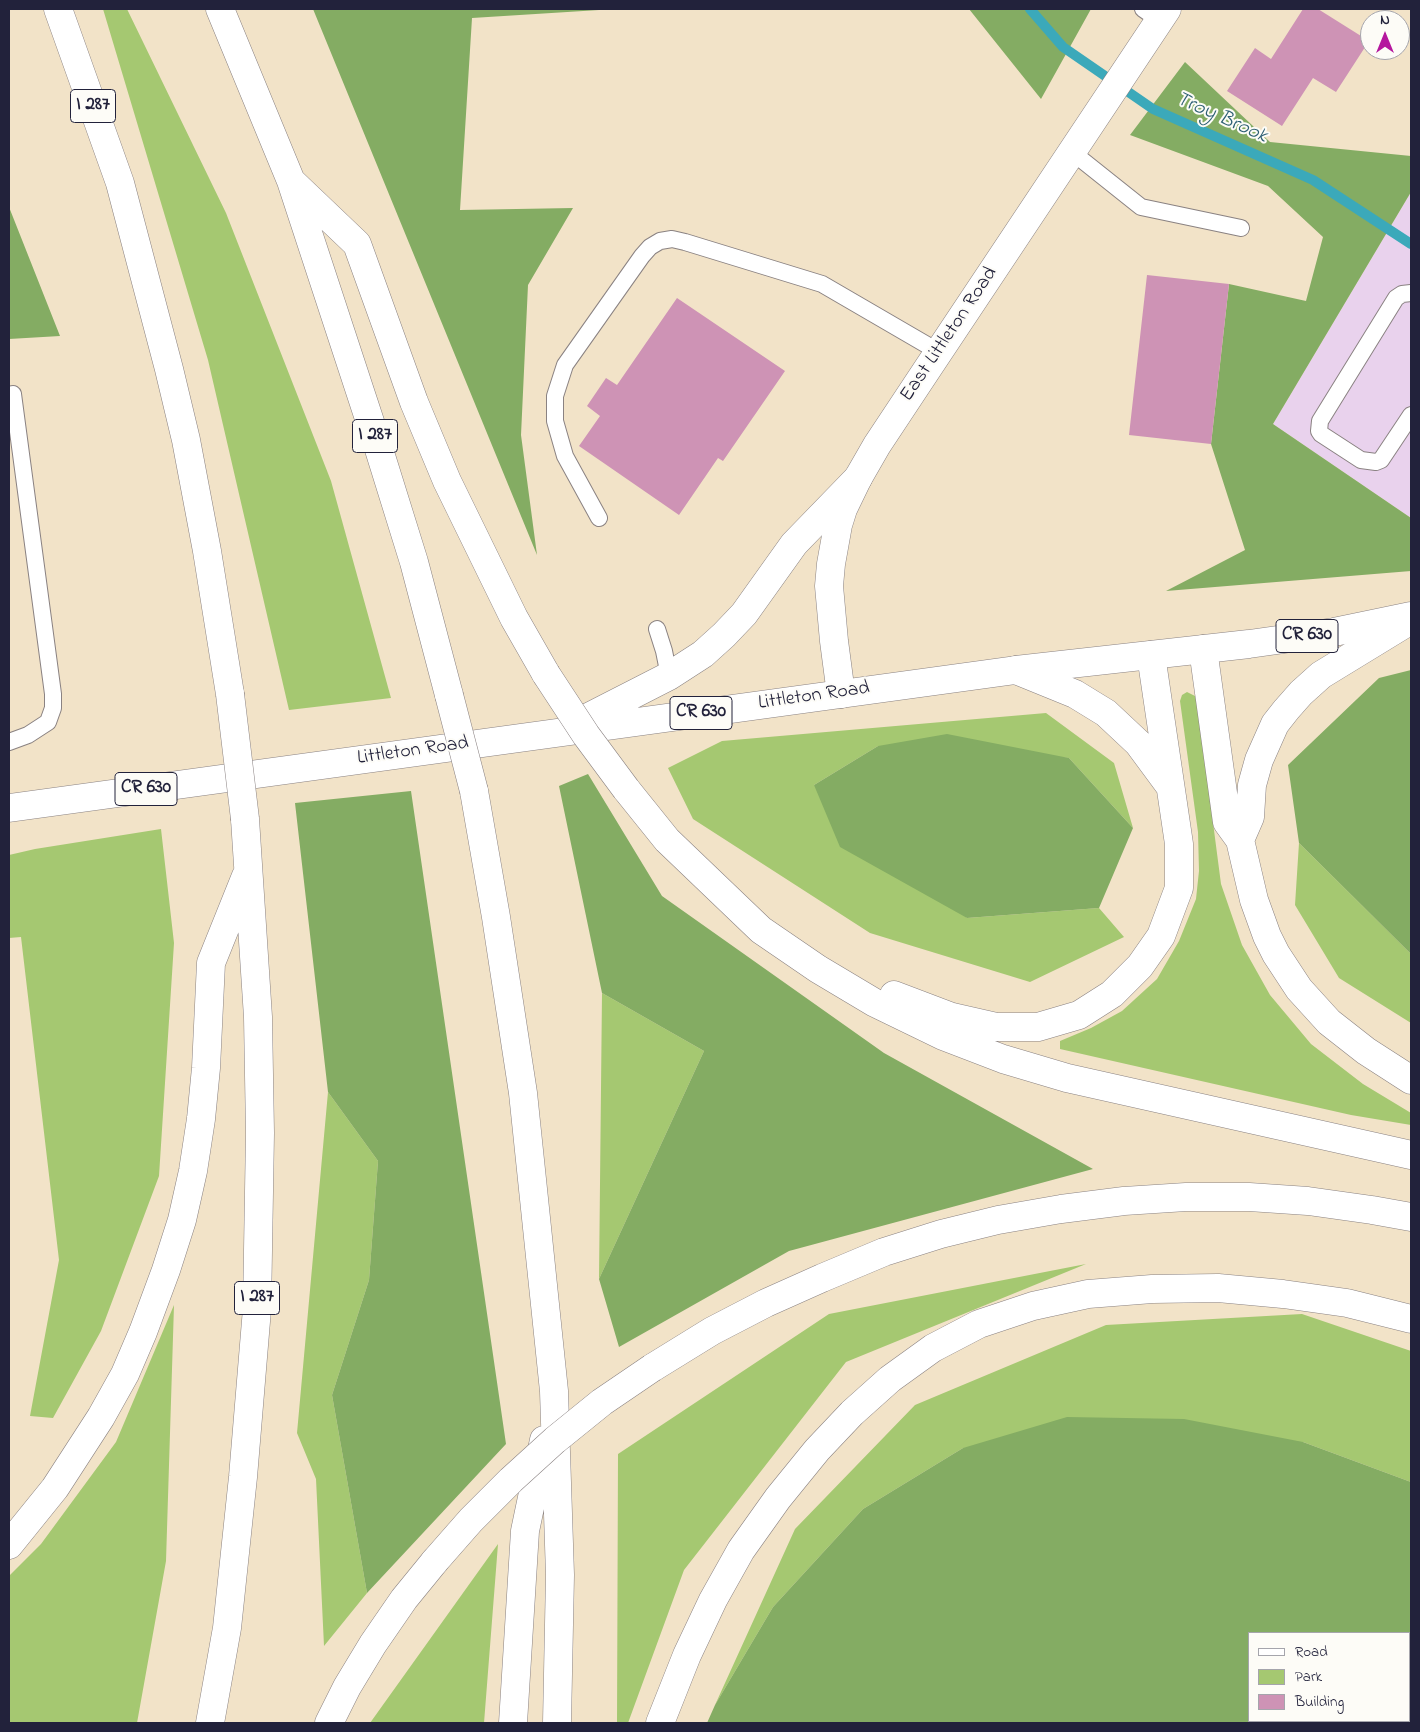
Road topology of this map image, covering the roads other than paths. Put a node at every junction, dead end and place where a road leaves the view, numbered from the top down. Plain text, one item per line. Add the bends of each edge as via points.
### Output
1 (58, 9) edge
2 (220, 9) edge
3 (1156, 12) edge
4 (1072, 152) junction
5 (290, 181) junction
6 (1241, 228) dead end
7 (1411, 293) edge
8 (939, 352) junction
9 (9, 395) edge
10 (1411, 415) edge
11 (858, 478) junction
12 (16, 480) edge
13 (599, 518) dead end
14 (1411, 618) edge
15 (657, 629) dead end
16 (1203, 649) junction
17 (1151, 655) junction
18 (1016, 670) junction
19 (669, 676) junction
20 (841, 694) junction
21 (561, 731) junction
22 (9, 742) edge
23 (1172, 789) junction
24 (9, 808) edge
25 (1240, 840) junction
26 (249, 870) junction
27 (761, 930) junction
28 (1411, 1080) edge
29 (1411, 1155) edge
30 (1411, 1217) edge
31 (1411, 1319) edge
32 (554, 1391) junction
33 (9, 1545) edge
34 (210, 1723) edge
35 (329, 1723) edge
36 (513, 1723) edge
37 (558, 1723) edge
38 (660, 1723) edge

1 - 26 main road, I 287, bridge via 120,183 186,440 230,694
2 - 5 main road, I 287
3 - 4 main road, East Littleton Road via 1125,72
4 - 6 lane via 1141,207
4 - 8 main road, East Littleton Road
5 - 27 main road, bridge via 357,244 414,402 447,481 510,610 546,674 586,735 667,840
5 - 32 main road, I 287, bridge via 411,553 474,791 522,1093
7 - 10 lane via 1396,298 1320,421 1319,431 1361,460 1376,462 1381,460
8 - 11 main road, East Littleton Road
8 - 13 lane via 822,284 685,242 660,241 642,256 565,365 555,396 555,421 565,456
9 - 12 lane via 13,394
11 - 19 main road via 794,544 744,614 724,635 703,654
11 - 20 main road, East Littleton Road via 843,509 830,564 830,595
12 - 22 lane via 53,708 48,722
14 - 16 main road, Littleton Road / CR 630
14 - 25 main road via 1321,675 1275,724 1259,760 1252,784 1250,817
15 - 19 lane
16 - 17 main road, Littleton Road / CR 630
16 - 25 main road via 1227,822
17 - 18 main road, Littleton Road / CR 630
17 - 23 main road
18 - 20 main road, Littleton Road / CR 630
18 - 23 main road via 1075,694 1106,713 1138,742
19 - 21 main road
20 - 21 main road, Littleton Road / CR 630
21 - 24 main road, Littleton Road / CR 630
23 - 27 main road via 1179,844 1179,888 1162,936 1140,966 1112,994 1080,1014 1038,1027 996,1027 952,1017 824,965
25 - 28 main road via 1254,900 1267,936 1291,977 1312,1004 1347,1038
26 - 33 main road via 211,963 201,1119 190,1187 166,1270 125,1374 102,1417 55,1488
26 - 34 main road, I 287 via 258,1017 257,1309 227,1628
27 - 29 main road via 875,1003 943,1036 1003,1059 1067,1078
30 - 35 main road, bridge via 1249,1197 1186,1197 1070,1208 941,1234 884,1252 766,1303 712,1331 602,1402 511,1480 471,1520 404,1599 373,1644
31 - 38 main road via 1347,1303 1283,1294 1218,1288 1152,1289 1088,1294 1033,1306 979,1324 941,1344 890,1379 852,1413 778,1498 741,1550 713,1600
32 - 36 main road via 525,1530
32 - 37 main road, I 287 via 560,1575

